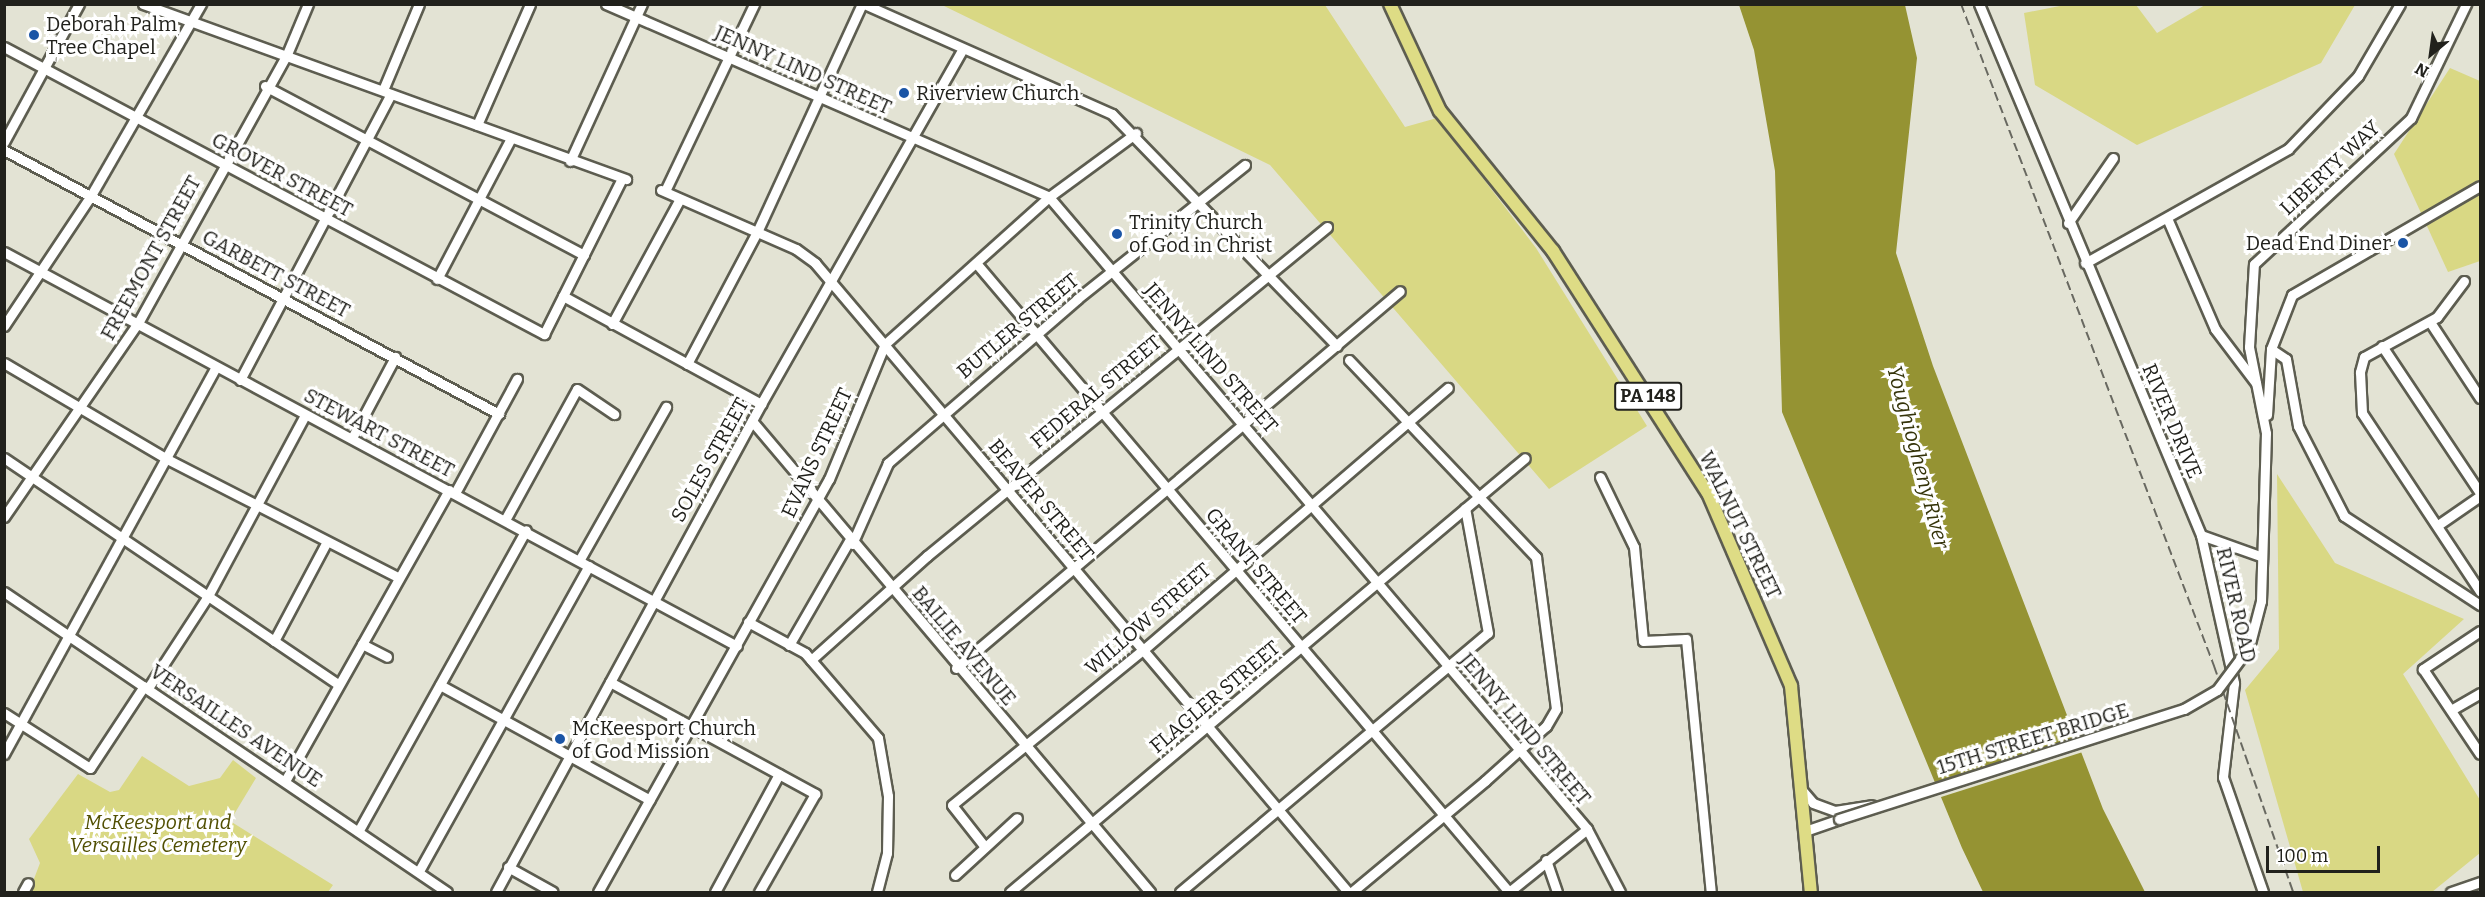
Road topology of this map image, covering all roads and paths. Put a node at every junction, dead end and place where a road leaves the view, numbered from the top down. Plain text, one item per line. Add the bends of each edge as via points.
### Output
1 (79, 4) edge
2 (143, 4) edge
3 (201, 4) edge
4 (308, 4) edge
5 (419, 4) edge
6 (530, 4) edge
7 (606, 4) edge
8 (642, 4) edge
9 (754, 4) edge
10 (863, 4) edge
11 (1390, 4) edge
12 (1979, 4) edge
13 (2400, 4) edge
14 (2466, 4) edge
15 (636, 18) junction
16 (194, 21) junction
17 (4, 47) edge
18 (963, 49) junction
19 (287, 54) junction
20 (726, 55) junction
21 (45, 69) junction
22 (265, 86) junction
23 (387, 92) junction
24 (817, 96) junction
25 (136, 117) junction
26 (477, 125) junction
27 (1136, 133) junction
28 (910, 137) junction
29 (511, 138) junction
30 (367, 140) junction
31 (4, 142) edge
32 (4, 150) edge
33 (2113, 158) dead end
34 (570, 161) junction
35 (224, 165) junction
36 (1245, 165) dead end
37 (2481, 186) edge
38 (90, 197) junction
39 (1049, 197) junction
40 (478, 198) junction
41 (680, 199) junction
42 (1196, 202) junction
43 (325, 218) junction
44 (2167, 218) junction
45 (2068, 223) junction
46 (1327, 227) dead end
47 (757, 232) junction
48 (181, 244) junction
49 (4, 252) edge
50 (584, 255) junction
51 (975, 263) junction
52 (2085, 263) junction
53 (43, 271) junction
54 (1113, 272) junction
55 (1269, 276) junction
56 (437, 279) junction
57 (2464, 281) dead end
58 (832, 282) junction
59 (1400, 291) dead end
60 (563, 296) junction
61 (283, 299) junction
62 (2430, 322) junction
63 (138, 323) junction
64 (612, 324) junction
65 (4, 326) edge
66 (1037, 334) junction
67 (885, 344) junction
68 (1178, 346) junction
69 (1337, 346) junction
70 (2382, 346) junction
71 (2271, 349) junction
72 (394, 357) junction
73 (1349, 360) dead end
74 (4, 363) edge
75 (687, 364) junction
76 (216, 367) junction
77 (517, 379) dead end
78 (240, 380) junction
79 (2257, 385) junction
80 (1448, 388) dead end
81 (2481, 398) edge
82 (761, 404) junction
83 (666, 407) dead end
84 (82, 408) junction
85 (944, 412) junction
86 (1102, 412) junction
87 (499, 414) junction
88 (614, 414) dead end
89 (305, 416) junction
90 (2266, 420) junction
91 (752, 421) junction
92 (1408, 421) junction
93 (1245, 424) junction
94 (352, 438) junction
95 (4, 458) edge
96 (1525, 458) dead end
97 (167, 459) junction
98 (1600, 477) dead end
99 (32, 478) junction
100 (1168, 488) junction
101 (1008, 490) junction
102 (452, 491) junction
103 (1480, 494) junction
104 (2481, 494) edge
105 (817, 502) junction
106 (1311, 502) junction
107 (256, 506) junction
108 (1465, 508) junction
109 (4, 518) edge
110 (505, 520) junction
111 (2438, 525) junction
112 (526, 530) junction
113 (2201, 535) junction
114 (121, 540) junction
115 (326, 543) junction
116 (851, 543) junction
117 (2260, 556) junction
118 (580, 559) junction
119 (589, 566) junction
120 (1235, 567) junction
121 (1077, 570) junction
122 (398, 577) junction
123 (1376, 583) junction
124 (891, 588) junction
125 (2481, 591) edge
126 (4, 592) edge
127 (208, 596) junction
128 (657, 601) junction
129 (2481, 605) edge
130 (748, 622) junction
131 (2481, 631) edge
132 (70, 637) junction
133 (274, 641) junction
134 (362, 644) junction
135 (789, 645) junction
136 (738, 646) junction
137 (1302, 647) junction
138 (2250, 647) joint
139 (1143, 650) junction
140 (387, 657) dead end
141 (811, 660) junction
142 (956, 668) junction
143 (1451, 668) junction
144 (610, 682) junction
145 (338, 684) junction
146 (440, 685) junction
147 (146, 687) junction
148 (2481, 693) edge
149 (2451, 710) junction
150 (4, 713) edge
151 (504, 720) junction
152 (21, 724) junction
153 (693, 726) junction
154 (1207, 727) junction
155 (1372, 732) junction
156 (1024, 744) junction
157 (1519, 751) junction
158 (4, 754) edge
159 (2481, 754) edge
160 (568, 757) junction
161 (779, 774) junction
162 (285, 781) junction
163 (1801, 789) junction
164 (650, 800) junction
165 (1278, 810) junction
166 (1443, 814) junction
167 (1837, 815) junction
168 (1017, 818) dead end
169 (1092, 825) junction
170 (1587, 829) junction
171 (359, 831) junction
172 (1805, 831) junction
173 (985, 847) junction
174 (1546, 860) junction
175 (508, 867) junction
176 (419, 871) junction
177 (955, 875) dead end
178 (2481, 882) edge
179 (1016, 891) edge
180 (447, 892) edge
181 (496, 892) edge
182 (553, 892) edge
183 (598, 892) edge
184 (715, 892) edge
185 (759, 892) edge
186 (877, 892) edge
187 (1149, 892) edge
188 (1180, 892) edge
189 (1350, 892) edge
190 (1509, 892) edge
191 (1557, 892) edge
192 (1620, 892) edge
193 (1711, 892) edge
194 (1811, 892) edge
195 (2263, 892) edge
196 (2451, 892) edge

1 - 21 street
2 - 16 street
3 - 16 street
4 - 19 street, FREEMONT STREET
5 - 23 street
6 - 26 street
7 - 15 street, JENNY LIND STREET
8 - 15 street
9 - 20 street
10 - 18 street
10 - 24 street
11 - 163 main road, WALNUT STREET / PA 148 via 1440,111 1553,251 1708,493 1784,663
12 - 45 street, RIVER DRIVE
13 - 44 street via 2358,76 2288,149
14 - 79 street, LIBERTY WAY via 2411,118 2254,264 2249,347
15 - 20 street, JENNY LIND STREET
15 - 34 street
16 - 19 street
16 - 25 street
17 - 21 street, GROVER STREET
18 - 27 street via 1112,114
18 - 28 street, SOLES STREET
19 - 22 street, FREEMONT STREET
19 - 23 street
20 - 24 street, JENNY LIND STREET
20 - 41 street, BEAVER STREET via 663,190
21 - 25 street, GROVER STREET
21 - 31 street
22 - 30 street
22 - 35 street, FREEMONT STREET
23 - 26 street
23 - 30 street
24 - 28 street, JENNY LIND STREET
24 - 47 street
25 - 35 street, GROVER STREET
25 - 38 street
26 - 29 street
27 - 39 street, EVANS STREET
27 - 42 street
28 - 39 street, JENNY LIND STREET
28 - 58 street, SOLES STREET
29 - 34 street
29 - 40 street
30 - 40 street
30 - 43 street
32 - 38 street, GARBETT STREET
33 - 45 street
34 - 50 street via 624,178
35 - 43 street, GROVER STREET
35 - 48 street, FREEMONT STREET
36 - 42 street, BUTLER STREET
37 - 71 street via 2305,284 2286,303
38 - 48 street, GARBETT STREET
38 - 53 street
39 - 51 street, EVANS STREET
39 - 54 street, JENNY LIND STREET
40 - 50 street
40 - 56 street
41 - 47 street, BEAVER STREET
41 - 64 street
42 - 54 street, BUTLER STREET
42 - 55 street
43 - 56 street, GROVER STREET
43 - 61 street
44 - 52 street
44 - 79 street via 2215,328
45 - 52 street, RIVER DRIVE
46 - 55 street, FEDERAL STREET
47 - 58 street, BEAVER STREET via 803,252
47 - 75 street
48 - 61 street, GARBETT STREET
48 - 63 street, FREEMONT STREET
49 - 53 street, STEWART STREET
50 - 60 street
51 - 66 street, GRANT STREET
51 - 67 street, EVANS STREET
52 - 113 street, RIVER DRIVE
53 - 63 street, STEWART STREET
53 - 65 street
54 - 66 street, BUTLER STREET
54 - 68 street, JENNY LIND STREET
55 - 68 street, FEDERAL STREET
55 - 69 street
56 - 60 street, GROVER STREET via 544,334
57 - 62 street
58 - 67 street, BEAVER STREET
58 - 82 street, SOLES STREET
59 - 69 street
60 - 64 street
61 - 72 street, GARBETT STREET
61 - 78 street
62 - 70 street
62 - 81 street
63 - 76 street, STEWART STREET
63 - 84 street, FREEMONT STREET
64 - 75 street
66 - 85 street, BUTLER STREET
66 - 86 street, GRANT STREET
67 - 85 street, BEAVER STREET
67 - 105 street, EVANS STREET
68 - 86 street, FEDERAL STREET
68 - 93 street, JENNY LIND STREET
69 - 93 street
70 - 104 street
70 - 111 street via 2361,360 2362,413
71 - 90 street
71 - 129 street via 2286,359 2298,426 2344,516
72 - 87 street, GARBETT STREET
72 - 94 street
73 - 92 street
74 - 84 street
75 - 82 street
76 - 78 street, STEWART STREET
76 - 97 street
77 - 87 street
78 - 89 street, STEWART STREET
79 - 90 street, LIBERTY WAY
80 - 92 street, WILLOW STREET
82 - 91 street, SOLES STREET
83 - 118 street
84 - 97 street
84 - 99 street, FREEMONT STREET
85 - 101 street, BEAVER STREET
85 - 116 street, BUTLER STREET via 888,463
86 - 100 street, GRANT STREET
86 - 101 street, FEDERAL STREET
87 - 102 street
88 - 110 street via 577,390
89 - 94 street, STEWART STREET
89 - 107 street
90 - 117 street, LIBERTY WAY
91 - 105 street, BAILIE AVENUE
91 - 128 street, SOLES STREET
92 - 103 street
92 - 106 street, WILLOW STREET
93 - 100 street
93 - 106 street, JENNY LIND STREET
94 - 102 street, STEWART STREET
95 - 99 street
96 - 103 street, FLAGLER STREET
97 - 107 street
97 - 114 street
98 - 193 street via 1634,547 1643,641 1686,639
99 - 109 street, FREEMONT STREET
99 - 114 street
100 - 120 street, GRANT STREET
100 - 121 street
101 - 121 street, BEAVER STREET
101 - 124 street, FEDERAL STREET
102 - 110 street, STEWART STREET
102 - 122 street
103 - 108 street, FLAGLER STREET
103 - 157 street via 1536,557 1556,709
104 - 111 street
105 - 116 street, BAILIE AVENUE
105 - 130 street, EVANS STREET
106 - 120 street, WILLOW STREET
106 - 123 street, JENNY LIND STREET
107 - 115 street
107 - 127 street
108 - 123 street, FLAGLER STREET
108 - 143 street via 1488,633
110 - 112 street, STEWART STREET
111 - 125 street
112 - 118 street, STEWART STREET
112 - 146 street
113 - 117 street
113 - 195 street, RIVER ROAD via 2234,683 2223,777
114 - 127 street
114 - 132 street
115 - 122 street
115 - 133 street
116 - 124 street, BAILIE AVENUE
116 - 135 street, BUTLER STREET
117 - 138 street, LIBERTY WAY via 2261,602
118 - 119 street, STEWART STREET
119 - 128 street, STEWART STREET
119 - 151 street
120 - 137 street, GRANT STREET
120 - 139 street, WILLOW STREET
121 - 139 street, BEAVER STREET
121 - 142 street
122 - 134 street
123 - 137 street, FLAGLER STREET
123 - 143 street, JENNY LIND STREET
124 - 141 street, FEDERAL STREET
124 - 142 street, BAILIE AVENUE
126 - 132 street, VERSAILLES AVENUE
127 - 133 street
127 - 147 street
128 - 136 street, STEWART STREET
128 - 144 street, SOLES STREET
130 - 135 street
130 - 136 street, EVANS STREET
131 - 149 street via 2423,669
132 - 147 street, VERSAILLES AVENUE
132 - 152 street
133 - 145 street
134 - 140 street
134 - 145 street
135 - 141 street
136 - 153 street, EVANS STREET
137 - 154 street, FLAGLER STREET
137 - 155 street, GRANT STREET
138 - 167 street, 15TH STREET BRIDGE, bridge via 2217,690 2184,709 1893,802
139 - 154 street, BEAVER STREET
139 - 156 street, WILLOW STREET
141 - 186 street via 883,751 887,853
142 - 156 street, BAILIE AVENUE
143 - 155 street
143 - 157 street, JENNY LIND STREET
144 - 153 street
144 - 160 street, SOLES STREET
145 - 162 street
146 - 151 street
146 - 171 street
147 - 152 street via 93,766 86,768
147 - 162 street, VERSAILLES AVENUE
148 - 149 street
149 - 159 street
150 - 152 street
151 - 160 street
151 - 176 street
152 - 158 street
153 - 161 street
153 - 164 street, EVANS STREET
154 - 165 street, BEAVER STREET
154 - 169 street, FLAGLER STREET
155 - 165 street
155 - 166 street, GRANT STREET
156 - 169 street, BAILIE AVENUE
156 - 173 street, WILLOW STREET via 952,805
157 - 166 street
157 - 170 street, JENNY LIND STREET
160 - 164 street
160 - 175 street, SOLES STREET
161 - 184 street
161 - 185 street via 815,794
162 - 171 street, VERSAILLES AVENUE
163 - 167 street via 1814,803
163 - 172 main road, WALNUT STREET / PA 148
164 - 183 street, EVANS STREET
165 - 188 street
165 - 189 street, BEAVER STREET
166 - 189 street
166 - 190 street, GRANT STREET
167 - 172 street, 15TH STREET BRIDGE
168 - 173 street
169 - 179 street, FLAGLER STREET
169 - 187 street, BAILIE AVENUE
170 - 174 street
170 - 192 street, JENNY LIND STREET
171 - 176 street, VERSAILLES AVENUE
172 - 194 main road, WALNUT STREET / PA 148
173 - 177 street
174 - 190 street
174 - 191 street
175 - 181 street, SOLES STREET
175 - 182 street
176 - 180 street, VERSAILLES AVENUE
178 - 196 street

